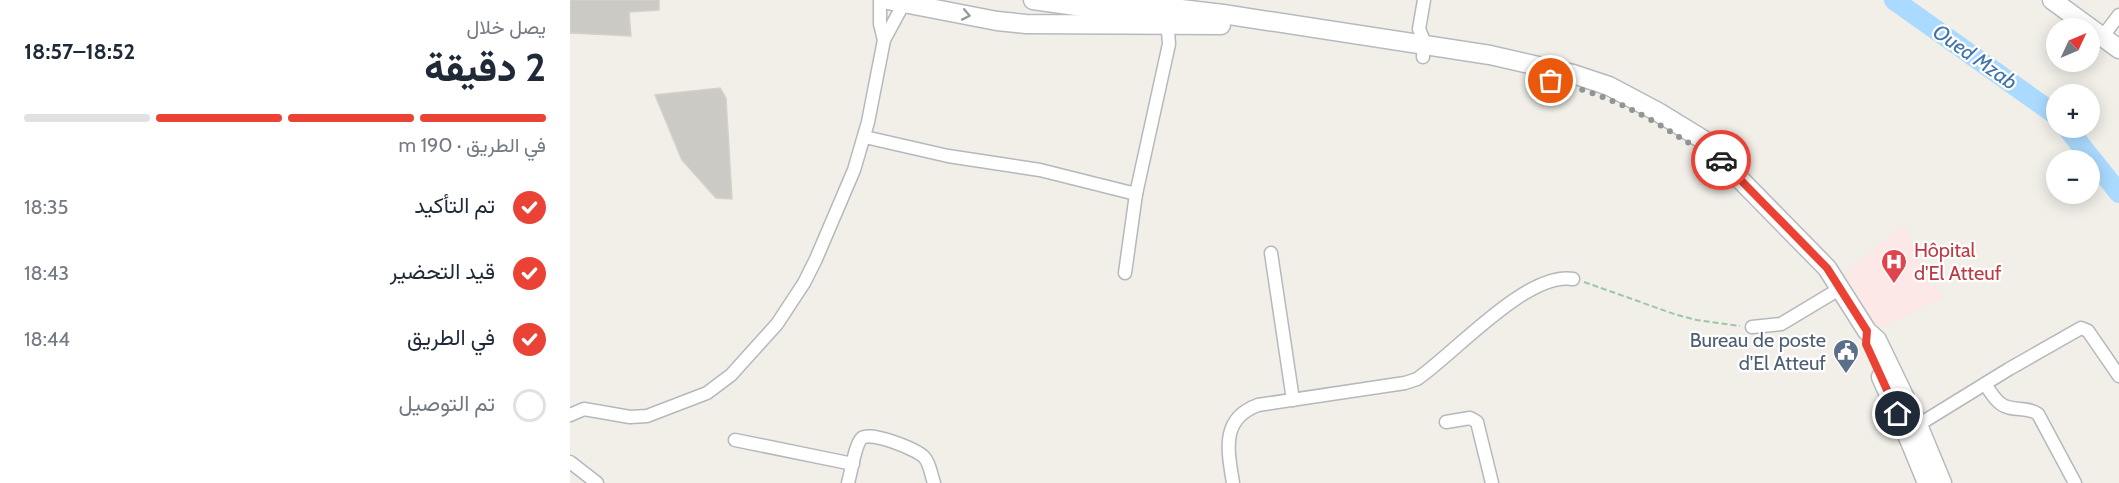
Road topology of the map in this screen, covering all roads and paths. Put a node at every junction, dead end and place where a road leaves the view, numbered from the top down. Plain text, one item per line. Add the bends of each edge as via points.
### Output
1 (880, 0) edge
2 (1033, 0) edge
3 (1424, 0) edge
4 (2052, 0) edge
5 (899, 1) edge
6 (2119, 15) edge
7 (1083, 16) junction
8 (1166, 16) junction
9 (2103, 36) junction
10 (884, 40) junction
11 (1416, 45) junction
12 (2119, 49) edge
13 (865, 136) junction
14 (1136, 194) junction
15 (1271, 253) dead end
16 (1125, 273) dead end
17 (1573, 279) joint
18 (1840, 288) junction
19 (1752, 327) joint
20 (2119, 375) edge
21 (1985, 384) junction
22 (1293, 400) junction
23 (570, 415) edge
24 (1446, 422) dead end
25 (1918, 436) junction
26 (735, 440) dead end
27 (570, 462) edge
28 (853, 464) junction
29 (597, 483) edge
30 (848, 483) edge
31 (934, 483) edge
32 (1233, 483) edge
33 (1492, 483) edge
34 (1927, 483) edge
35 (1942, 483) edge
36 (2075, 483) edge

1 - 10 street
2 - 7 main road
3 - 11 street
4 - 9 main road
5 -> 7 main road via 1005,22
5 - 10 street
6 - 9 street
7 - 8 main road
8 - 11 main road via 1223,14
8 - 14 street via 1168,44
9 - 12 main road
10 - 13 street
11 - 18 main road via 1490,55 1603,83 1698,135 1820,259
13 - 14 street via 948,156 1040,170
13 - 23 street via 804,283 777,324 731,375 707,393 656,414 630,417 584,409
14 - 16 street
15 - 22 street
17 - 19 path via 1677,315
17 - 22 street via 1548,281 1518,298 1417,379
18 - 19 street via 1781,324
18 - 25 main road via 1876,340
20 - 21 street via 2088,331 2081,328
21 - 25 street
21 - 36 street via 2001,404 2038,414
22 - 32 street via 1242,412 1229,432
24 - 33 street via 1470,418 1477,422
25 - 34 main road
25 - 35 main road
26 - 28 street
27 - 29 street
28 - 30 street
28 - 31 street via 860,440 869,435 878,437 922,455

